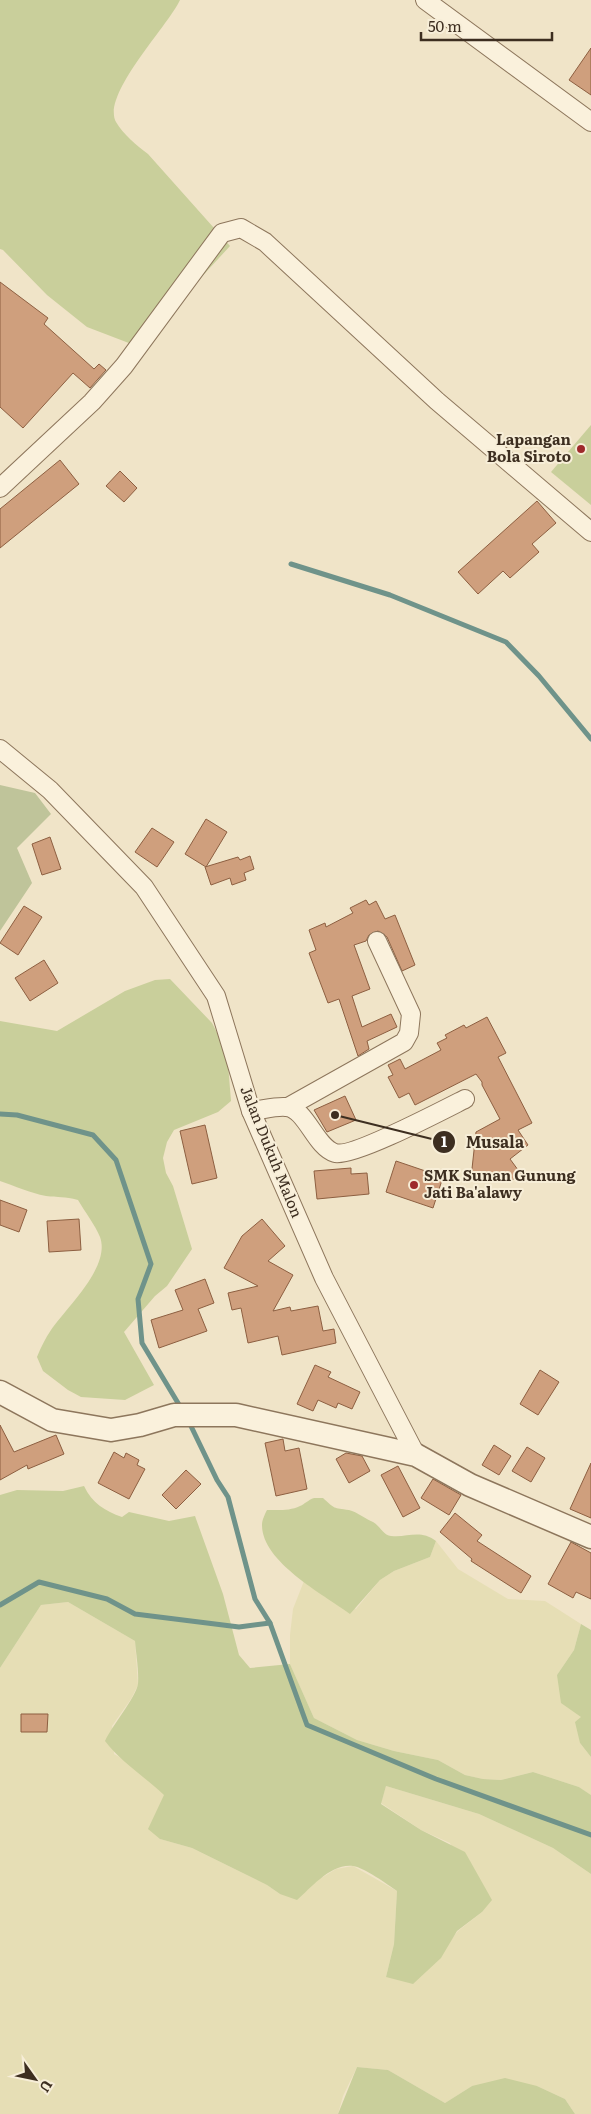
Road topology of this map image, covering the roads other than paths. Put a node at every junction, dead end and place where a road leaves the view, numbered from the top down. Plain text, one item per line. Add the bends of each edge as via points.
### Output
1 (425, 0) edge
2 (591, 122) edge
3 (0, 488) edge
4 (591, 532) edge
5 (0, 749) edge
6 (377, 941) dead end
7 (465, 1099) dead end
8 (288, 1106) junction
9 (252, 1111) junction
10 (0, 1392) edge
11 (416, 1455) junction
12 (591, 1537) edge

1 - 2 street
3 - 4 street via 92,402 124,366 222,233 241,228 265,242 437,401
5 - 9 street, Jalan Dukuh Malon via 50,790 144,886 216,996
6 - 8 street via 411,1014 404,1042
7 - 8 street via 410,1128 342,1154 327,1150 298,1113
8 - 9 street
9 - 11 street, Jalan Dukuh Malon via 324,1278
10 - 11 street via 52,1420 111,1430 182,1414 236,1415
11 - 12 street via 470,1485

